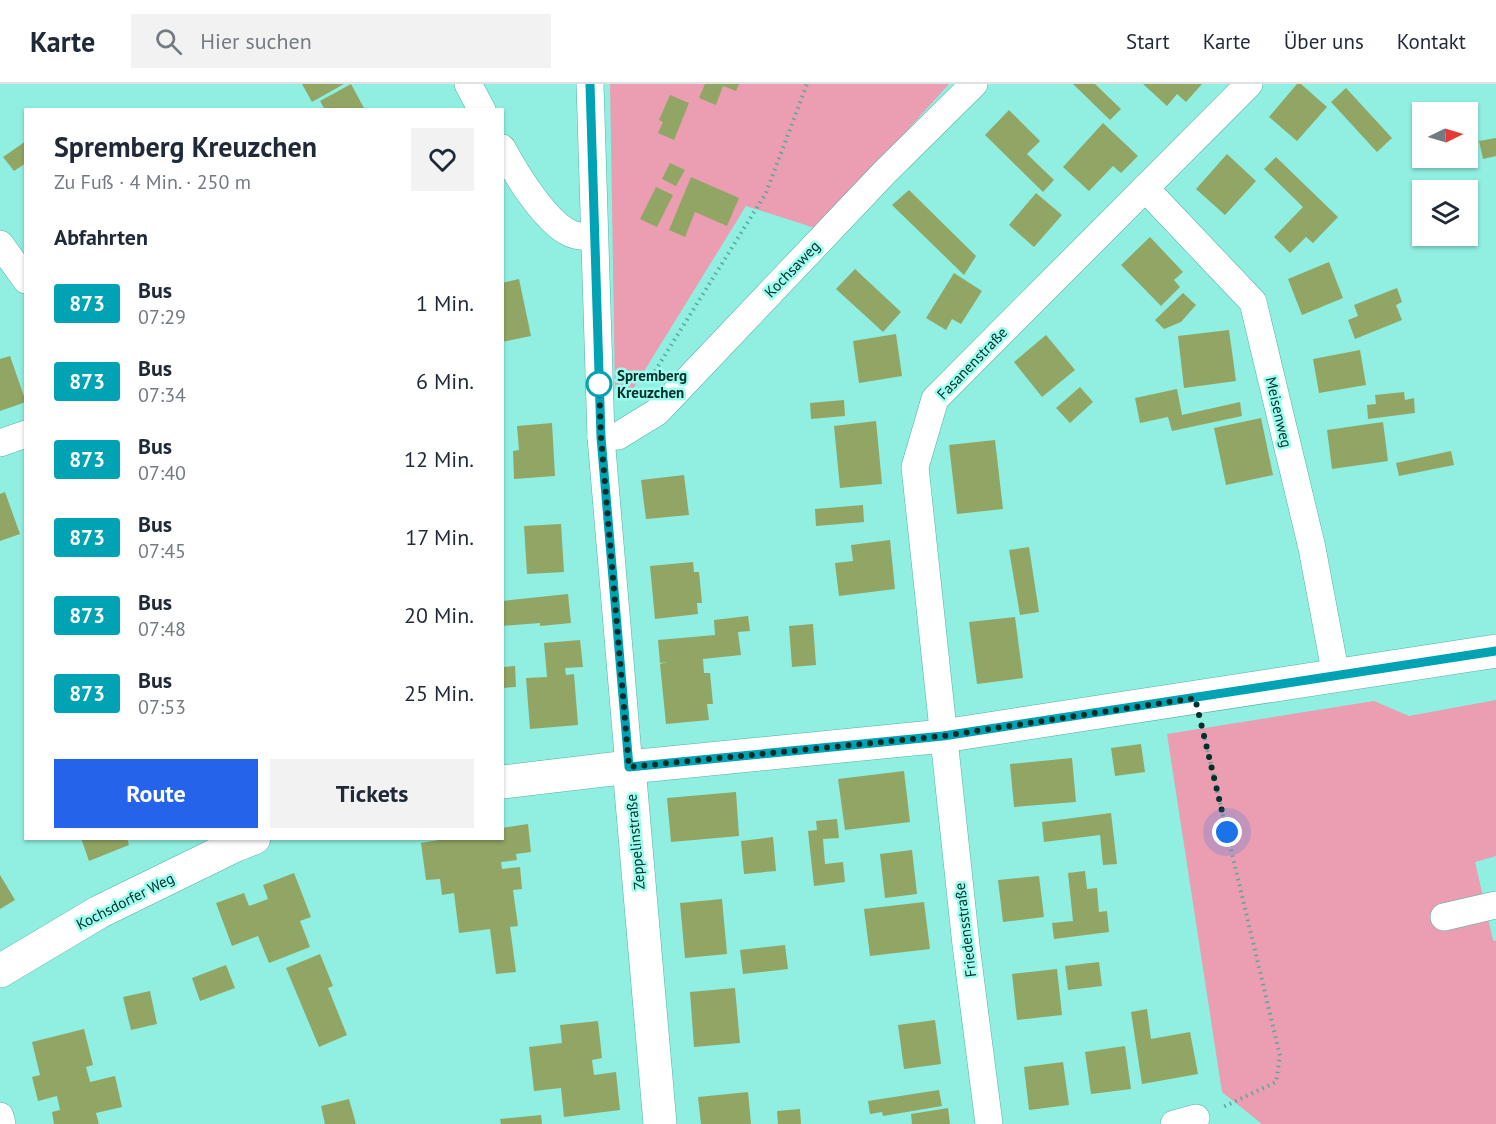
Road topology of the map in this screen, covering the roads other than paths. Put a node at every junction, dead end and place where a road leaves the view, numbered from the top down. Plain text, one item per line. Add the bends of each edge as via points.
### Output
1 (468, 84) edge
2 (590, 84) edge
3 (974, 84) edge
4 (1250, 84) edge
5 (481, 108) edge
6 (504, 151) edge
7 (1144, 188) junction
8 (594, 236) junction
9 (0, 244) edge
10 (24, 277) edge
11 (24, 435) edge
12 (601, 437) junction
13 (0, 443) edge
14 (1496, 651) edge
15 (1336, 676) junction
16 (943, 736) junction
17 (629, 767) junction
18 (504, 782) edge
19 (241, 841) edge
20 (1496, 905) edge
21 (1444, 917) dead end
22 (0, 971) edge
23 (0, 1116) edge
24 (2, 1124) edge
25 (660, 1124) edge
26 (989, 1124) edge

1 - 5 street
2 - 8 street, Zeppelinstraße
3 - 12 street, Kochsaweg via 657,412 618,436
4 - 7 street, Fasanenstraße
6 - 8 street via 549,216 574,235
7 - 15 street, Meisenweg via 1253,302 1312,548
7 - 16 street, Fasanenstraße via 935,399 915,467
8 - 12 street, Zeppelinstraße
9 - 10 street
11 - 13 street
12 - 17 street, Zeppelinstraße
14 - 15 street
15 - 16 street
16 - 17 street
16 - 26 street, Friedensstraße
17 - 18 street
17 - 25 street, Zeppelinstraße
19 - 22 street, Kochsdorfer Weg via 99,912
20 - 21 street
23 - 24 street

